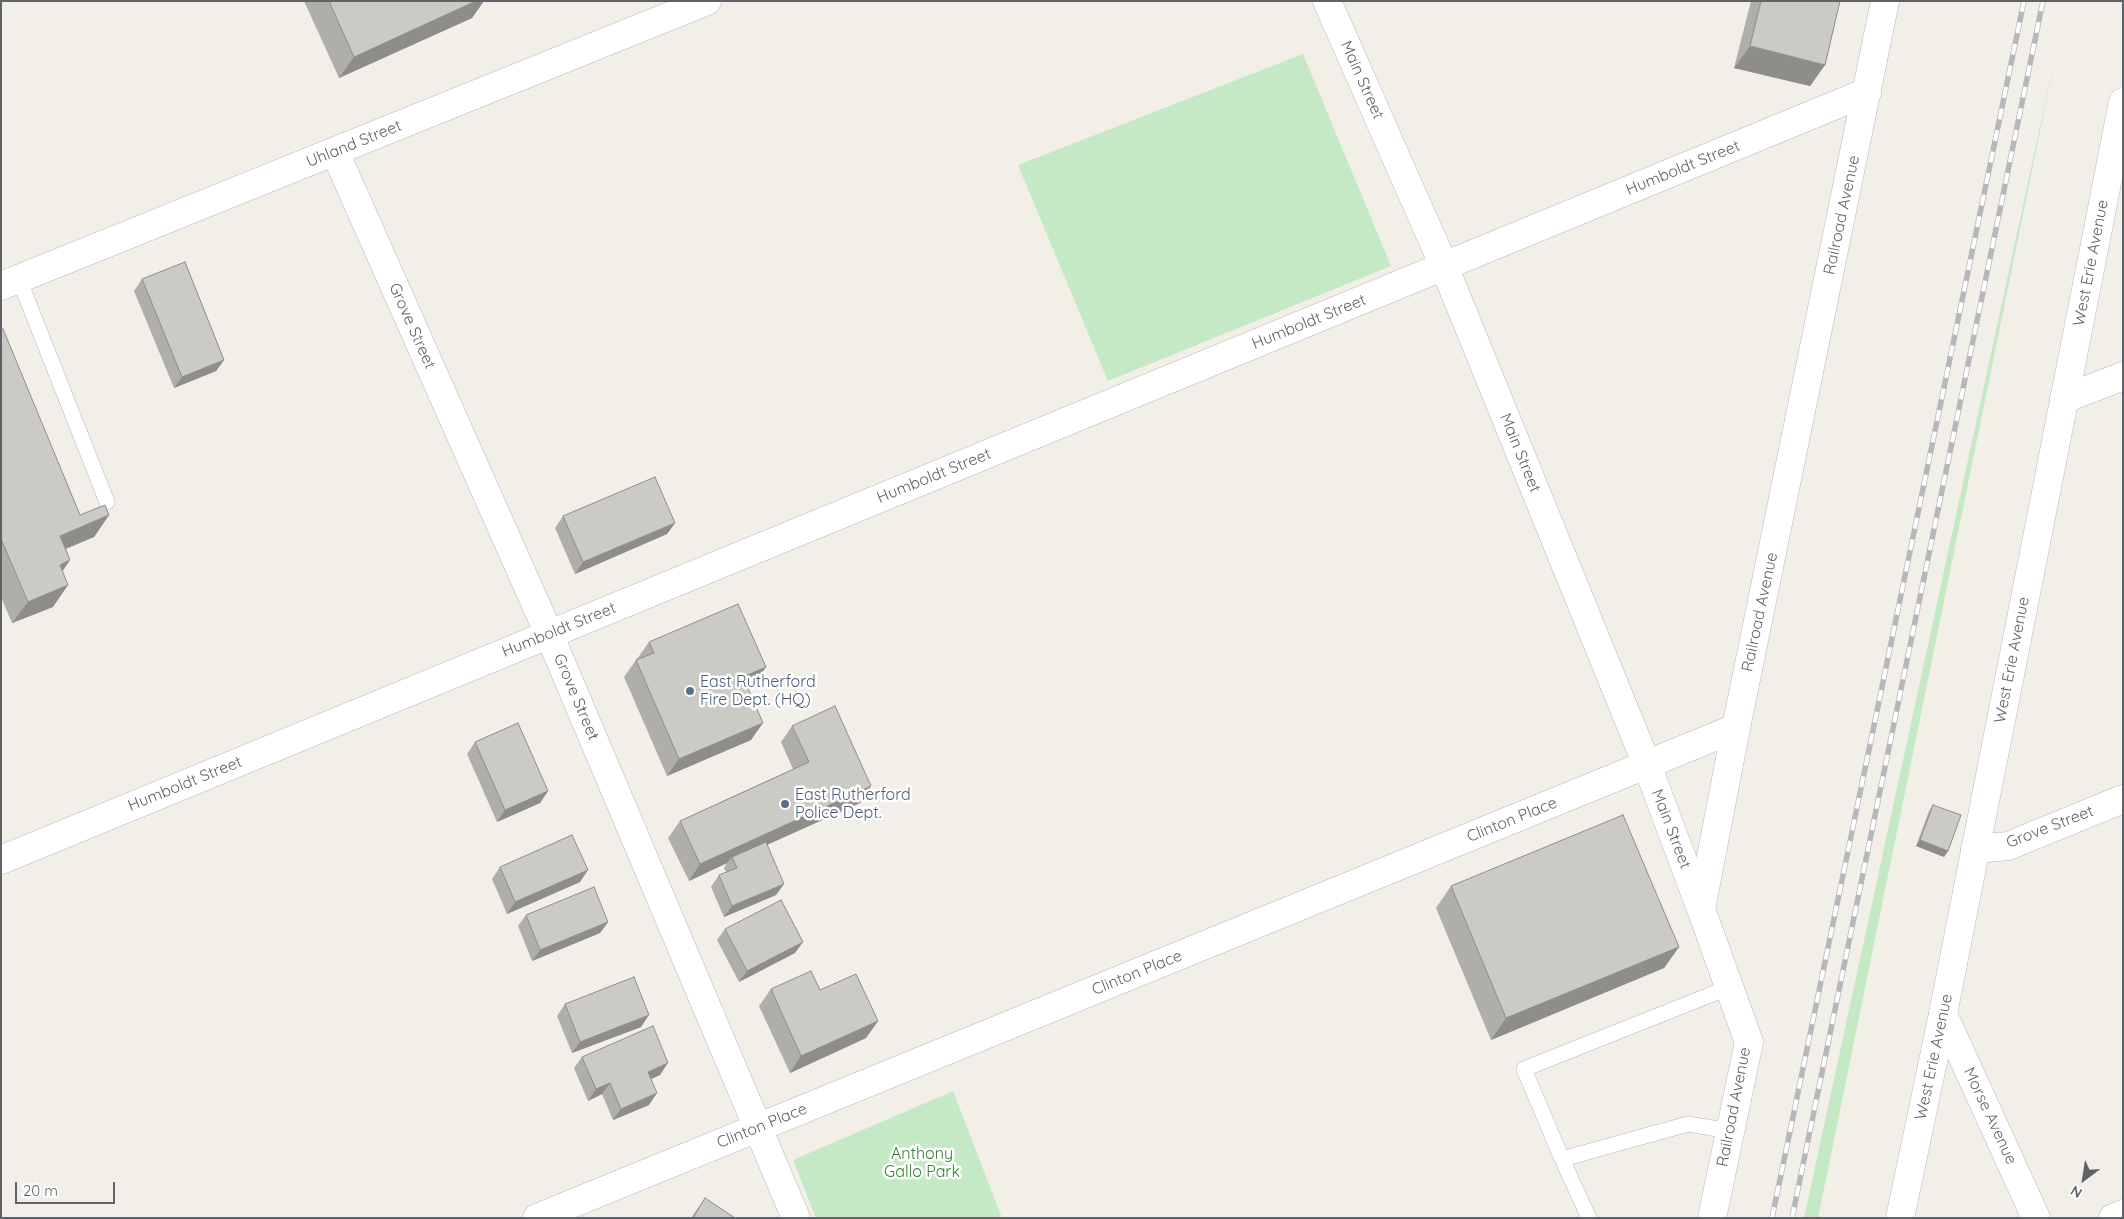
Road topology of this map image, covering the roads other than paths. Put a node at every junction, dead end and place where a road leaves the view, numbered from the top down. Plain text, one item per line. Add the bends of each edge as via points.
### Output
1 (707, 1) edge
2 (1327, 1) edge
3 (1885, 1) edge
4 (1867, 92) junction
5 (2123, 102) edge
6 (335, 152) junction
7 (1444, 266) junction
8 (10, 283) edge
9 (2123, 376) edge
10 (2064, 399) junction
11 (107, 502) dead end
12 (549, 634) junction
13 (1736, 728) junction
14 (1647, 765) junction
15 (2123, 799) edge
16 (1975, 849) junction
17 (1, 860) edge
18 (1701, 909) junction
19 (1730, 987) junction
20 (1943, 1014) junction
21 (758, 1128) junction
22 (1730, 1131) junction
23 (1562, 1159) junction
24 (2123, 1214) edge
25 (537, 1218) edge
26 (796, 1218) edge
27 (1589, 1218) edge
28 (1712, 1218) edge
29 (1900, 1218) edge
30 (2036, 1218) edge
31 (2113, 1218) edge

1 - 6 street, Uhland Street
2 - 7 street, Main Street
3 - 4 street, Railroad Avenue
4 - 7 street, Humboldt Street
4 - 13 street, Railroad Avenue
5 - 10 street, West Erie Avenue
6 - 8 street, Uhland Street
6 - 12 street, Grove Street
7 - 12 street, Humboldt Street
7 - 14 street, Main Street
8 - 11 lane
9 - 10 street
10 - 16 street, West Erie Avenue
12 - 17 street, Humboldt Street
12 - 21 street, Grove Street
13 - 14 street, Clinton Place
13 - 18 street, Railroad Avenue
14 - 18 street, Main Street
14 - 21 street, Clinton Place
15 - 16 street, Grove Street via 2008,846
16 - 20 street, West Erie Avenue
18 - 19 street, Railroad Avenue
19 - 22 street, Railroad Avenue via 1749,1042
19 - 23 lane via 1524,1069
20 - 29 street, West Erie Avenue
20 - 30 street, Morse Avenue
21 - 25 street, Clinton Place
21 - 26 street, Grove Street
22 - 23 lane via 1688,1124
22 - 28 street, Railroad Avenue
23 - 27 lane
24 - 31 street

